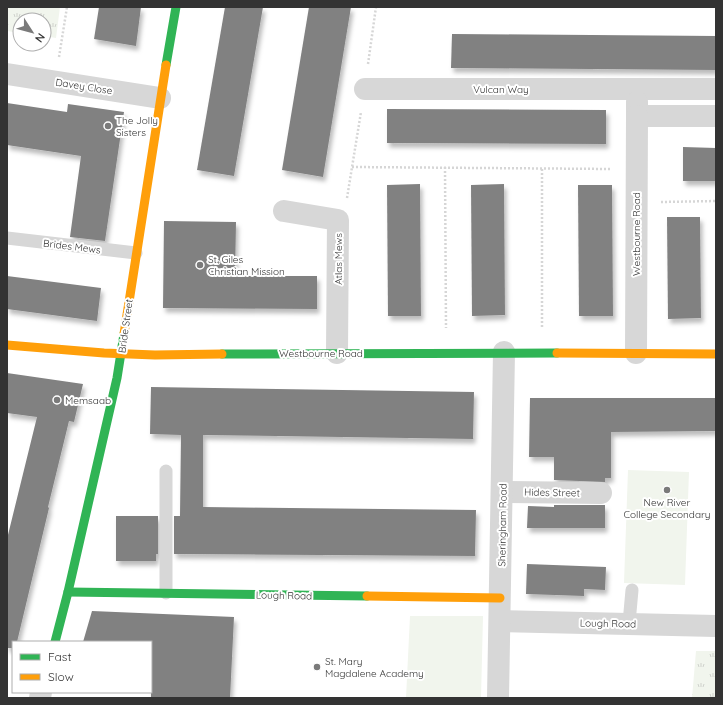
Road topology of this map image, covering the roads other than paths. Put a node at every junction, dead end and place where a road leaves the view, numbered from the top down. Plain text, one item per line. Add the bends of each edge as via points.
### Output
1 (176, 7) edge
2 (7, 74) edge
3 (637, 88) junction
4 (365, 89) road end
5 (716, 89) edge
6 (160, 98) junction
7 (637, 116) junction
8 (716, 116) edge
9 (284, 211) dead end
10 (7, 238) edge
11 (136, 253) junction
12 (7, 345) edge
13 (504, 352) junction
14 (337, 353) junction
15 (636, 353) junction
16 (122, 354) junction
17 (716, 354) edge
18 (166, 471) dead end
19 (502, 492) junction
20 (601, 493) dead end
21 (632, 590) dead end
22 (68, 592) junction
23 (166, 593) junction
24 (500, 598) junction
25 (500, 620) junction
26 (629, 623) junction
27 (716, 626) edge
28 (55, 641) edge
29 (498, 698) edge

1 - 6 street, Bride Street
2 - 6 street, Davey Close
3 - 4 street, Vulcan Way
3 - 5 street, Vulcan Way
3 - 7 street
6 - 11 street, Bride Street
7 - 8 street
7 - 15 street, Westbourne Road
9 - 14 street, Atlas Mews via 338,220
10 - 11 lane, Brides Mews
11 - 16 street, Bride Street
12 - 16 street, Westbourne Road
13 - 14 street, Westbourne Road
13 - 15 street, Westbourne Road
13 - 19 street, Sheringham Road
14 - 16 street, Westbourne Road
15 - 17 street, Westbourne Road
16 - 22 street, Bride Street
18 - 23 lane
19 - 20 street, Hides Street
19 - 24 street, Sheringham Road
21 - 26 lane
22 - 23 street, Lough Road
22 - 28 street, Bride Street
23 - 24 street, Lough Road
24 - 25 street, Sheringham Road
25 - 26 street, Lough Road
25 - 29 street, Sheringham Road
26 - 27 street, Lough Road

